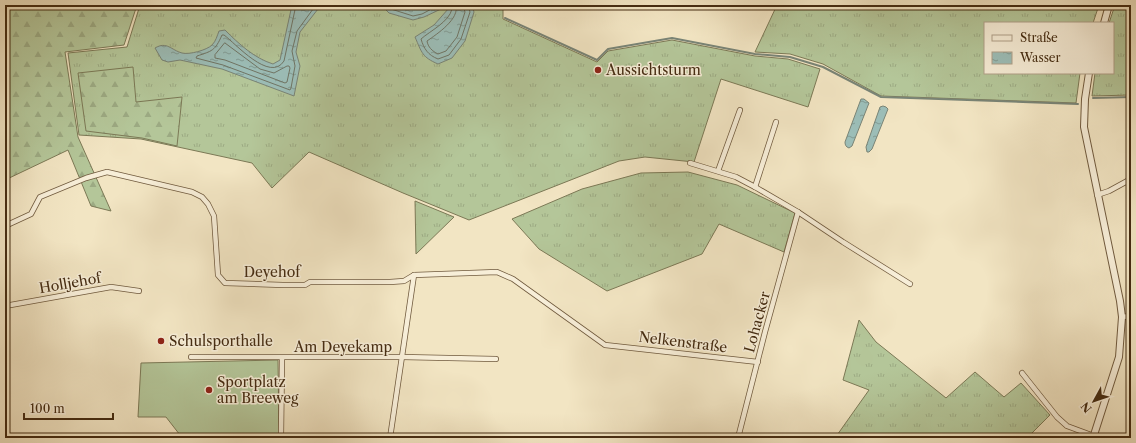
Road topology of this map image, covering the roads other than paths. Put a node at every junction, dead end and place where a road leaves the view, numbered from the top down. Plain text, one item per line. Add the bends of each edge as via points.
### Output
1 (1109, 5) edge
2 (1104, 22) edge
3 (1089, 74) edge
4 (740, 110) dead end
5 (776, 122) dead end
6 (690, 163) dead end
7 (718, 171) junction
8 (1131, 179) edge
9 (755, 186) junction
10 (1097, 195) junction
11 (798, 212) junction
12 (5, 226) edge
13 (414, 275) junction
14 (910, 284) dead end
15 (139, 291) dead end
16 (5, 306) edge
17 (1131, 316) edge
18 (1122, 317) junction
19 (605, 345) joint
20 (191, 357) dead end
21 (402, 357) junction
22 (282, 358) junction
23 (496, 359) dead end
24 (758, 362) junction
25 (1022, 373) dead end
26 (153, 437) edge
27 (1094, 437) edge
28 (5, 438) edge
29 (227, 438) edge
30 (281, 438) edge
31 (362, 438) edge
32 (390, 438) edge
33 (471, 438) edge
34 (566, 438) edge
35 (738, 438) edge

1 - 2 street
3 - 10 street via 1084,127
4 - 7 street
5 - 9 street
6 - 7 street
7 - 9 street
8 - 10 street
9 - 11 street
10 - 18 street
11 - 14 street
11 - 24 street, Lohacker
12 - 13 street, Deyehof via 31,214 40,197 107,172 192,192 202,197 214,216 218,275 225,283 283,285 310,282 390,282 404,281
13 - 19 street, Deyehof via 497,272 513,279
13 - 21 street
15 - 16 street, Holljehof via 111,287
17 - 18 street
18 - 27 street via 1119,356
19 - 24 street, Nelkenstraße
20 - 22 street, Am Deyekamp
21 - 22 street, Am Deyekamp
21 - 23 street, Am Deyekamp
21 - 32 street
22 - 30 street
24 - 35 street, Lohacker
25 - 27 street via 1067,426
26 - 28 street
26 - 29 street
31 - 32 street
32 - 33 street
33 - 34 street

